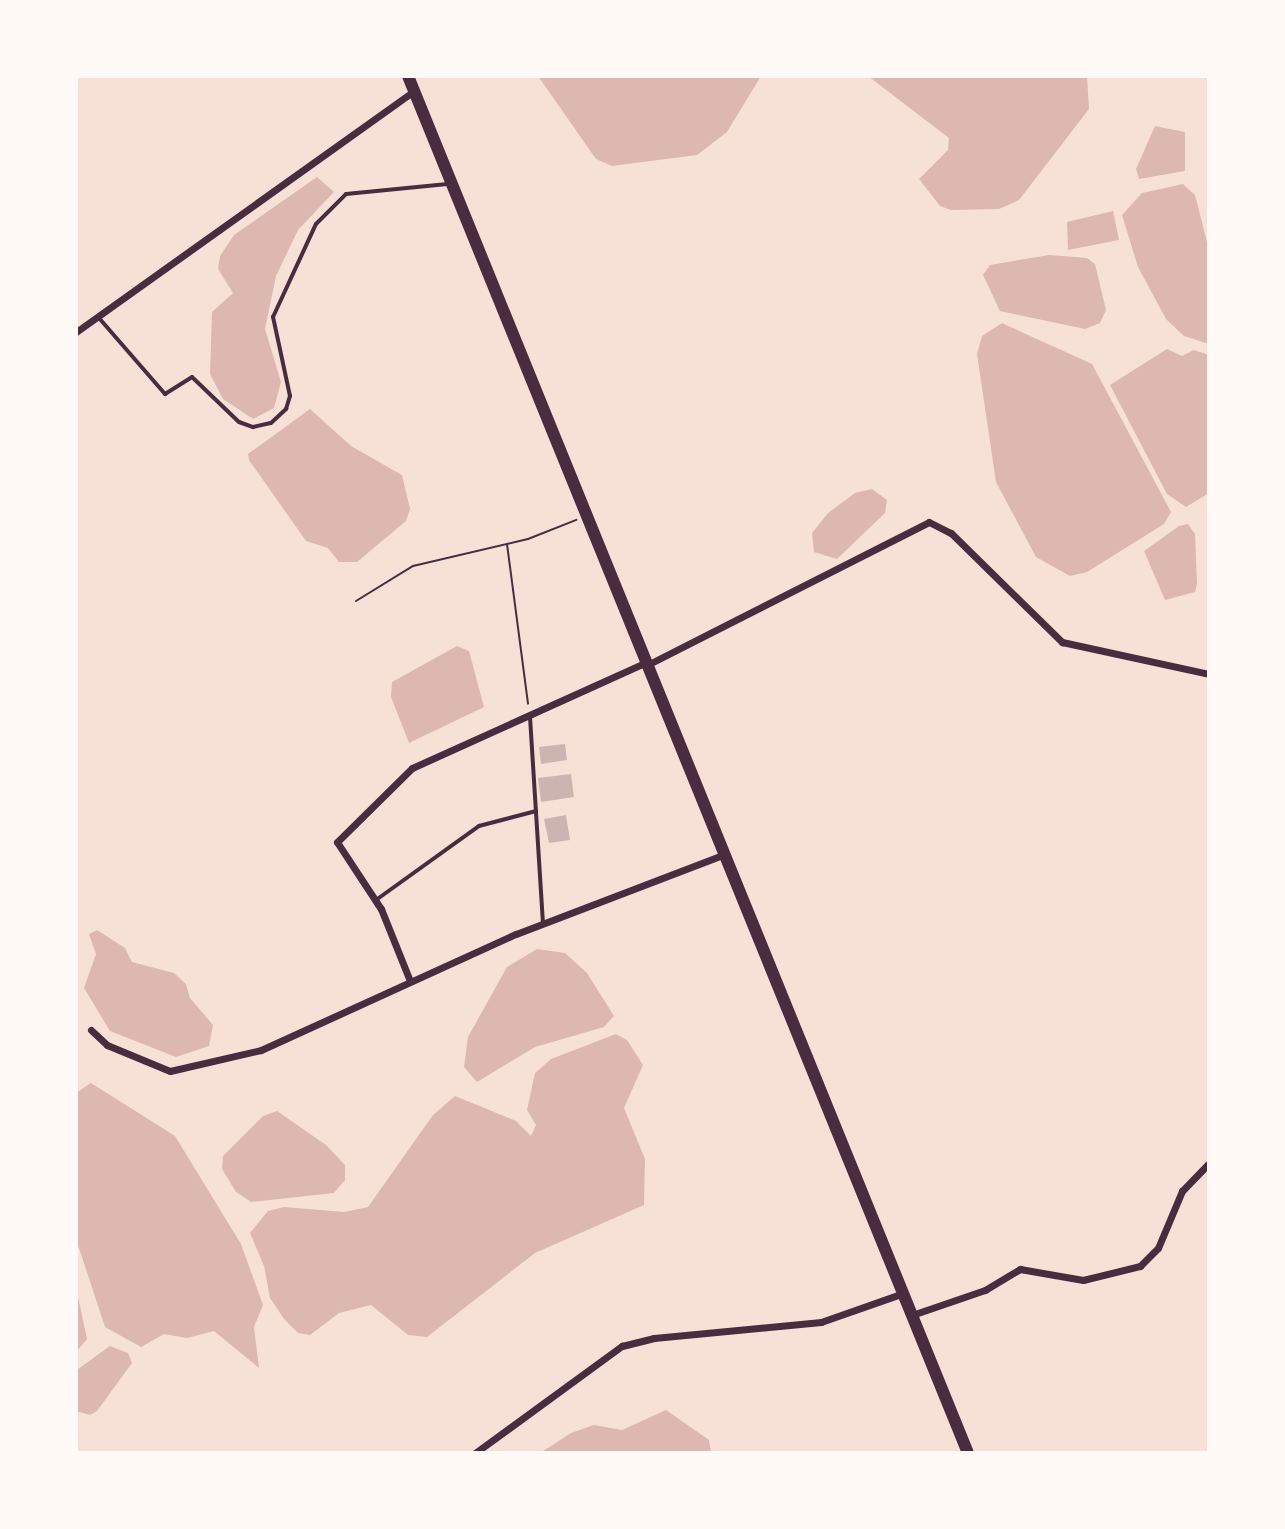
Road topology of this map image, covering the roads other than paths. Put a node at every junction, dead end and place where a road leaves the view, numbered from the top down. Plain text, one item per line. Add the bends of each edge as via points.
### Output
1 (408, 76) edge
2 (414, 91) junction
3 (450, 184) junction
4 (98, 317) junction
5 (76, 332) edge
6 (646, 664) junction
7 (1209, 674) edge
8 (530, 717) junction
9 (536, 811) junction
10 (725, 854) junction
11 (376, 901) junction
12 (544, 924) junction
13 (410, 981) junction
14 (91, 1030) dead end
15 (1209, 1163) edge
16 (904, 1293) junction
17 (912, 1315) junction
18 (475, 1453) edge
19 (968, 1453) edge

1 - 2 highway
2 - 3 highway
2 - 4 street
3 - 4 lane via 346,194 316,224 273,317 290,396 286,409 271,423 253,427 239,422 192,377 165,394
3 - 6 highway
4 - 5 street
6 - 7 street via 929,522 951,533 1062,642
6 - 8 street
6 - 10 highway
8 - 9 lane
8 - 11 street via 412,768 337,842
9 - 11 lane via 479,826
9 - 12 lane
10 - 12 street
10 - 16 highway
11 - 13 street
12 - 13 street
13 - 14 street via 261,1050 181,1072 154,1067 111,1047
15 - 17 street via 1182,1191 1158,1248 1140,1266 1083,1280 1020,1269 985,1290
16 - 17 highway
16 - 18 street via 821,1322 654,1338 622,1346
17 - 19 highway

